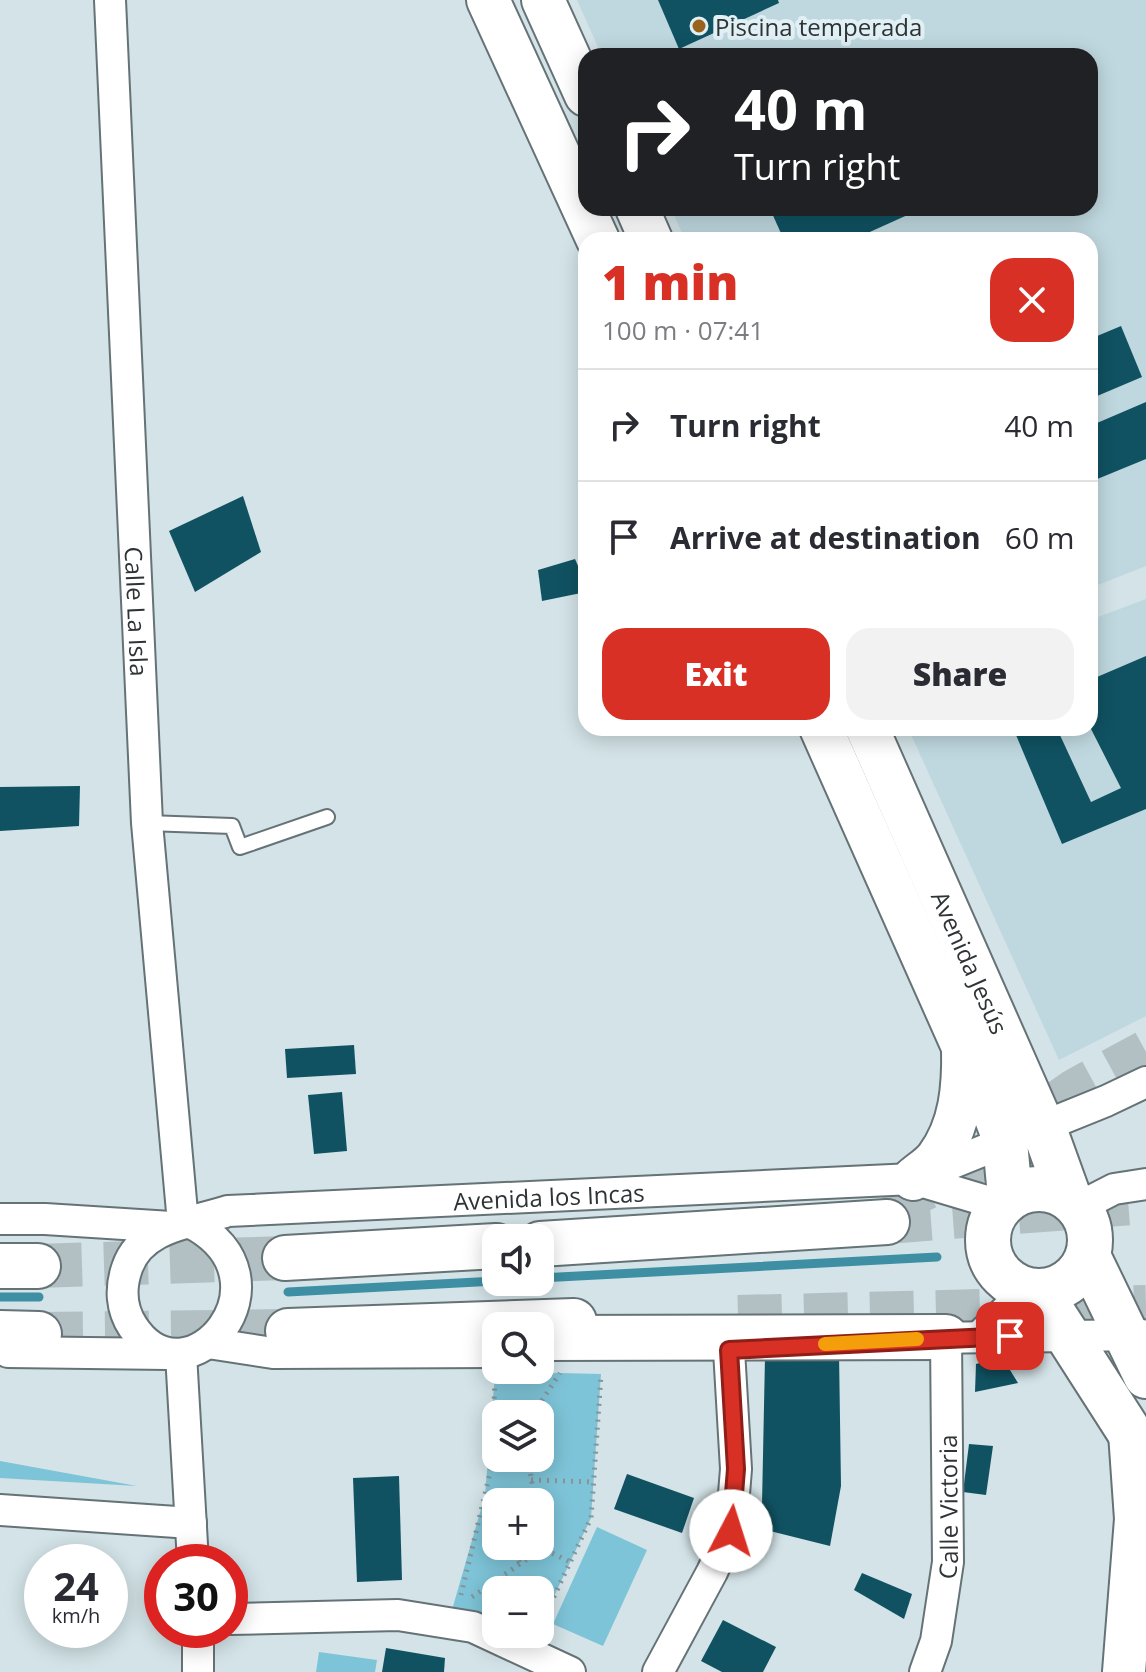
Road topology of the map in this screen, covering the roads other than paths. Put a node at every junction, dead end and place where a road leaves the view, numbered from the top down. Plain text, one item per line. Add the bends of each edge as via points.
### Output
1 (110, 0) edge
2 (488, 0) edge
3 (543, 0) edge
4 (578, 77) edge
5 (578, 196) edge
6 (825, 736) edge
7 (870, 736) edge
8 (327, 817) dead end
9 (147, 823) junction
10 (914, 836) junction
11 (877, 853) junction
12 (963, 1047) junction
13 (1146, 1082) edge
14 (1024, 1134) junction
15 (1146, 1184) edge
16 (1005, 1201) junction
17 (1074, 1202) junction
18 (896, 1203) junction
19 (0, 1219) edge
20 (182, 1224) junction
21 (554, 1243) edge
22 (482, 1247) edge
23 (1088, 1256) junction
24 (285, 1258) tunnel mouth
25 (1033, 1291) junction
26 (620, 1319) dead end
27 (554, 1321) edge
28 (482, 1324) edge
29 (1068, 1335) junction
30 (1136, 1335) edge
31 (963, 1337) junction
32 (554, 1338) edge
33 (186, 1350) junction
34 (729, 1350) junction
35 (554, 1351) edge
36 (0, 1352) edge
37 (482, 1352) edge
38 (482, 1354) edge
39 (1146, 1376) edge
40 (1138, 1449) edge
41 (0, 1510) edge
42 (191, 1523) junction
43 (192, 1544) edge
44 (248, 1619) edge
45 (198, 1648) edge
46 (198, 1672) edge
47 (570, 1672) edge
48 (658, 1672) edge
49 (925, 1672) edge
50 (1124, 1672) edge

1 - 9 street, Calle La Isla
2 - 5 main road
3 - 4 main road
6 - 11 main road, Avenida Jesús
7 - 10 main road, Avenida Jesús
8 - 9 lane via 240,847 232,826
9 - 20 street, Calle La Isla
10 - 11 main road
10 - 14 main road, Avenida Jesús
11 - 12 main road, Avenida Jesús
12 - 14 main road, Avenida Jesús via 984,1087
12 - 18 main road via 957,1116 936,1159
13 - 14 street, Avenida los Incas
14 - 16 main road, Avenida Jesús
14 - 17 main road, Avenida Jesús
14 - 18 street, Avenida los Incas
15 - 17 street
16 - 17 main road, Avenida los Incas via 1036,1188 1054,1190
16 - 18 street, Avenida los Incas
16 - 25 main road via 988,1230 990,1257 1005,1279
17 - 23 main road via 1090,1230
18 - 20 street, Avenida los Incas via 228,1211
18 - 21 main road, Avenida los Incas via 815,1227
19 - 20 street, Avenida los Incas
20 - 33 street via 207,1232 221,1244 231,1260 237,1296 222,1330
20 - 33 street via 154,1235 139,1248 128,1264 123,1301 133,1328 153,1348
22 - 24 main road, Avenida los Incas
23 - 25 main road via 1081,1269 1056,1289
23 - 30 main road
25 - 29 main road
25 - 31 street
26 - 27 main road
28 - 37 main road via 288,1331
29 - 30 street
29 - 31 street
29 - 40 main road
30 - 39 main road
31 - 32 main road
31 - 34 street
31 - 49 street, Calle Victoria via 948,1562 936,1641
33 - 36 street
33 - 38 street
33 - 42 street
34 - 35 street
34 - 48 street via 736,1469 731,1531
40 - 50 main road
41 - 42 street
42 - 43 street
44 - 47 street via 398,1615 473,1627
45 - 46 street

